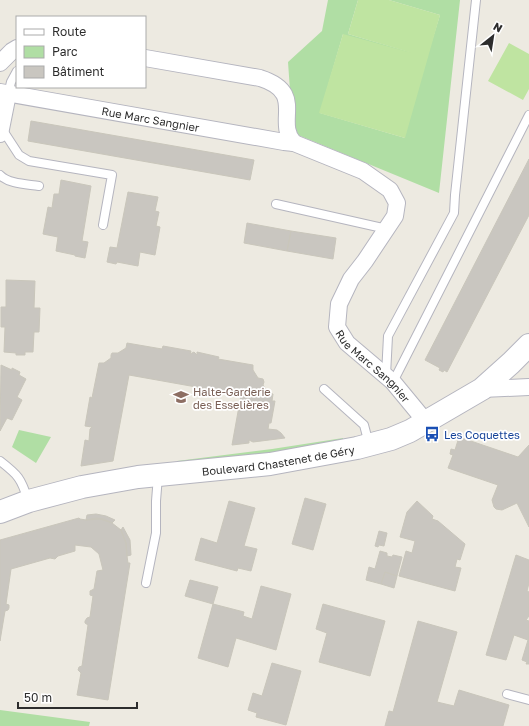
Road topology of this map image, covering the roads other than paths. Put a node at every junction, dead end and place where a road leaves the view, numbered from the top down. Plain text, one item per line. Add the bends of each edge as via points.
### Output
1 (476, 0) edge
2 (16, 49) edge
3 (146, 58) edge
4 (0, 63) edge
5 (16, 73) edge
6 (4, 93) edge
7 (529, 115) edge
8 (1, 131) edge
9 (294, 143) junction
10 (0, 175) edge
11 (39, 186) dead end
12 (276, 204) dead end
13 (103, 225) dead end
14 (387, 229) junction
15 (529, 345) edge
16 (389, 379) junction
17 (529, 386) edge
18 (482, 388) junction
19 (324, 389) dead end
20 (426, 422) junction
21 (369, 444) junction
22 (0, 461) edge
23 (158, 475) junction
24 (29, 501) junction
25 (0, 512) edge
26 (146, 583) dead end
27 (507, 694) dead end
28 (529, 700) edge

1 - 16 lane via 454,213 388,336
2 - 4 street
3 - 9 street via 272,82 279,87 286,99 288,132
5 - 6 lane
6 - 8 street
6 - 9 street, Rue Marc Sangnier
7 - 16 lane
8 - 13 lane via 19,154 29,161 112,175
9 - 14 street, Rue Marc Sangnier via 363,171 390,190 397,203 396,216
10 - 11 lane via 9,181
12 - 14 lane
14 - 16 street, Rue Marc Sangnier via 351,278 339,304 337,327 347,343
15 - 18 street, Boulevard Chastenet de Géry
16 - 20 street, Rue Marc Sangnier
17 - 18 street
18 - 20 street, Boulevard Chastenet de Géry
19 - 21 lane via 364,425
20 - 21 street, Boulevard Chastenet de Géry via 391,439
21 - 23 street, Boulevard Chastenet de Géry via 270,464
22 - 24 lane via 23,483
23 - 24 street, Boulevard Chastenet de Géry via 82,487
23 - 26 lane via 156,533
24 - 25 street, Boulevard Chastenet de Géry
27 - 28 lane

